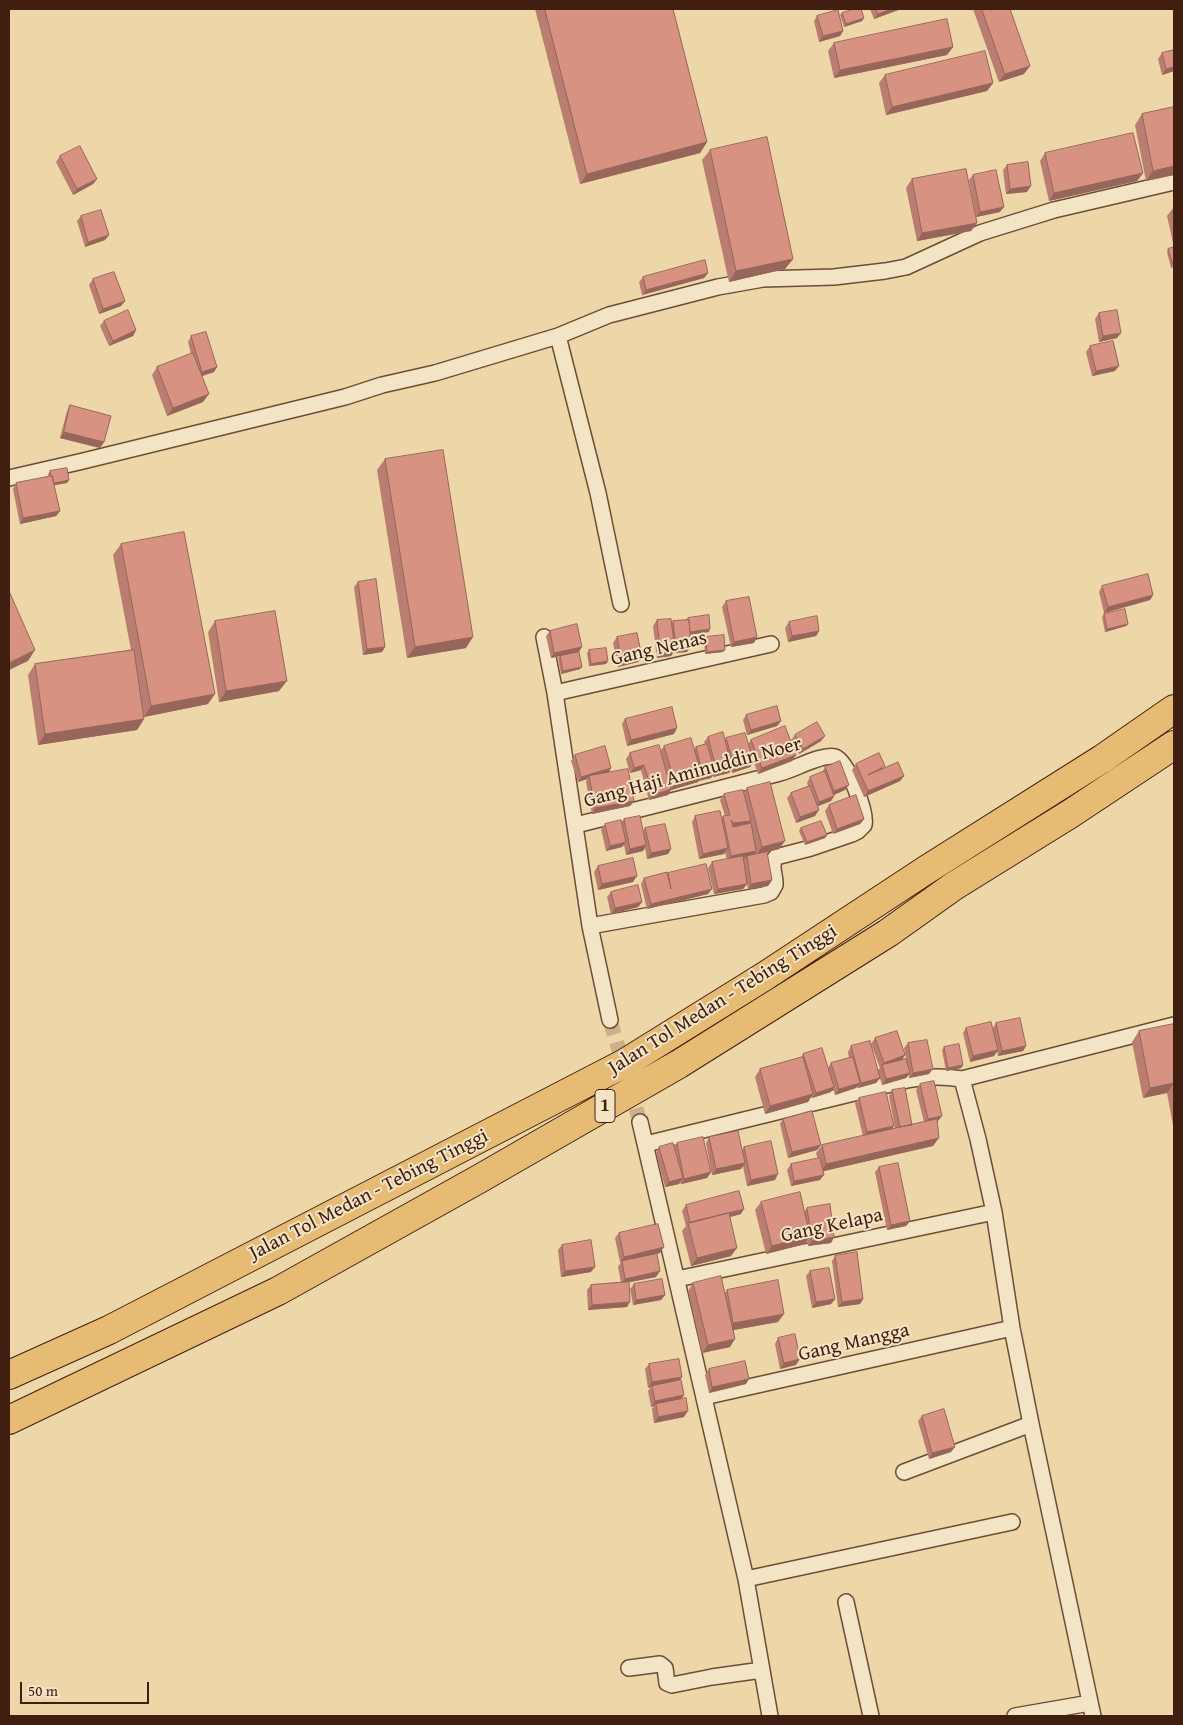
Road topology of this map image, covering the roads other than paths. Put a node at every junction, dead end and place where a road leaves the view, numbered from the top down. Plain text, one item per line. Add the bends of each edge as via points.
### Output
1 (1174, 182) edge
2 (558, 336) junction
3 (9, 478) edge
4 (621, 604) dead end
5 (544, 637) dead end
6 (771, 644) dead end
7 (555, 693) junction
8 (1174, 709) edge
9 (1174, 745) edge
10 (576, 825) junction
11 (590, 926) junction
12 (610, 1020) tunnel mouth
13 (1174, 1025) edge
14 (962, 1079) junction
15 (640, 1122) tunnel mouth
16 (646, 1144) junction
17 (994, 1212) junction
18 (677, 1279) junction
19 (1012, 1328) junction
20 (9, 1375) edge
21 (704, 1397) junction
22 (9, 1420) edge
23 (1031, 1424) junction
24 (904, 1472) dead end
25 (1012, 1522) dead end
26 (746, 1579) junction
27 (846, 1602) dead end
28 (629, 1668) dead end
29 (762, 1670) junction
30 (1091, 1710) edge
31 (770, 1716) edge
32 (871, 1716) edge
33 (1015, 1716) edge

1 - 2 street via 1054,210 980,233 906,267 834,276 763,278 609,316
2 - 3 street via 435,374
2 - 4 street via 598,493
5 - 7 street
6 - 7 street, Gang Nenas
7 - 10 street
8 - 20 highway, Jalan Tol Medan - Tebing Tinggi / 1 via 765,976 625,1063 108,1330
9 - 22 highway, 1 via 954,886 888,933 679,1064 278,1291
10 - 11 street
10 - 11 street, Gang Haji Aminuddin Noer via 835,757 848,771 864,814 864,825 858,831 776,857 772,867 775,886 768,894
11 - 12 street
13 - 14 street
14 - 16 street via 926,1076
14 - 17 street
15 - 16 street
16 - 18 street
17 - 18 street, Gang Kelapa
17 - 19 street
18 - 21 street
19 - 21 street, Gang Mangga
19 - 23 street
21 - 26 street
23 - 24 street
23 - 30 street
25 - 26 street
26 - 29 street
27 - 32 street
28 - 29 street via 660,1664 665,1668 667,1683 672,1686
29 - 31 street
30 - 33 street

